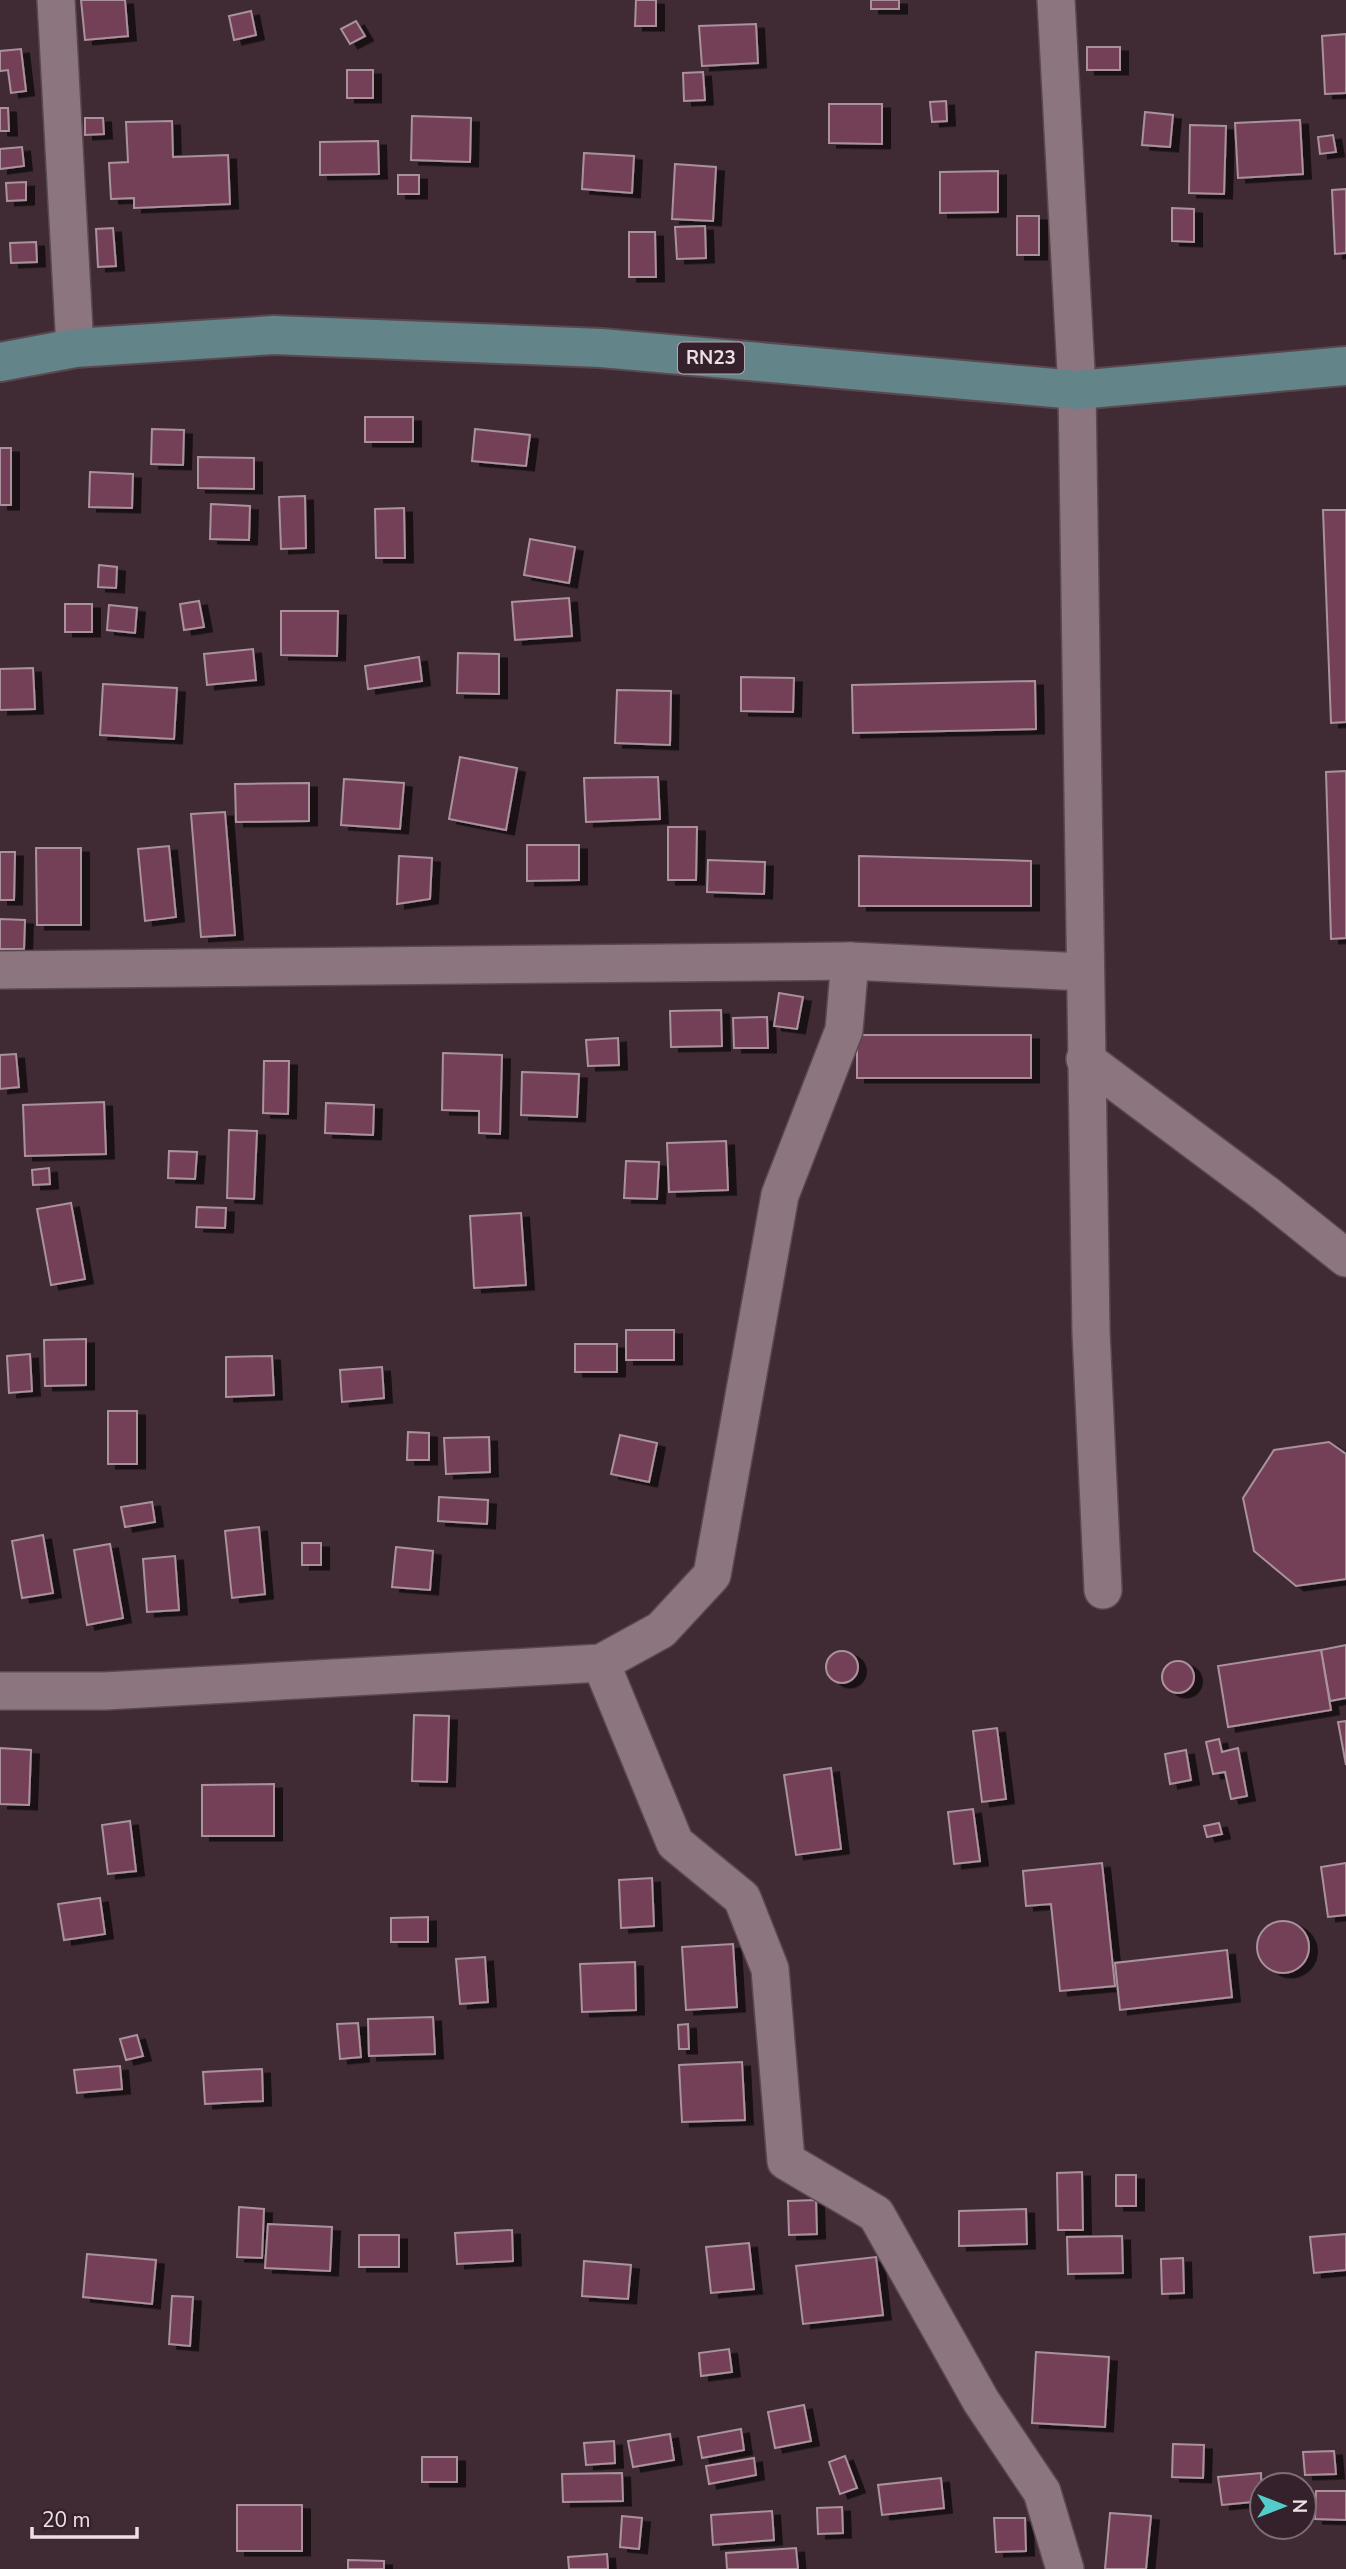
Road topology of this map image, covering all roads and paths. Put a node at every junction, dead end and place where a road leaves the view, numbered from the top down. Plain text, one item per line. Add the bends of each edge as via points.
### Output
1 (56, 0) edge
2 (1056, 0) edge
3 (75, 348) junction
4 (0, 362) edge
5 (1346, 366) edge
6 (1077, 390) junction
7 (850, 961) junction
8 (0, 970) edge
9 (1084, 972) junction
10 (1085, 1059) junction
11 (1346, 1258) edge
12 (1103, 1590) dead end
13 (601, 1663) junction
14 (0, 1691) edge
15 (1065, 2569) edge

1 - 3 street
2 - 6 street
3 - 4 main road, RN23
3 - 6 main road, RN23 via 274,335 601,348
5 - 6 main road, RN23
6 - 9 street
7 - 8 street
7 - 9 street
7 - 13 street via 844,1030 780,1195 712,1575 662,1630
9 - 10 street
10 - 11 street
10 - 12 street
13 - 14 street via 105,1691
13 - 15 street via 675,1843 743,1898 771,1969 786,2161 876,2214 981,2401 1042,2492

